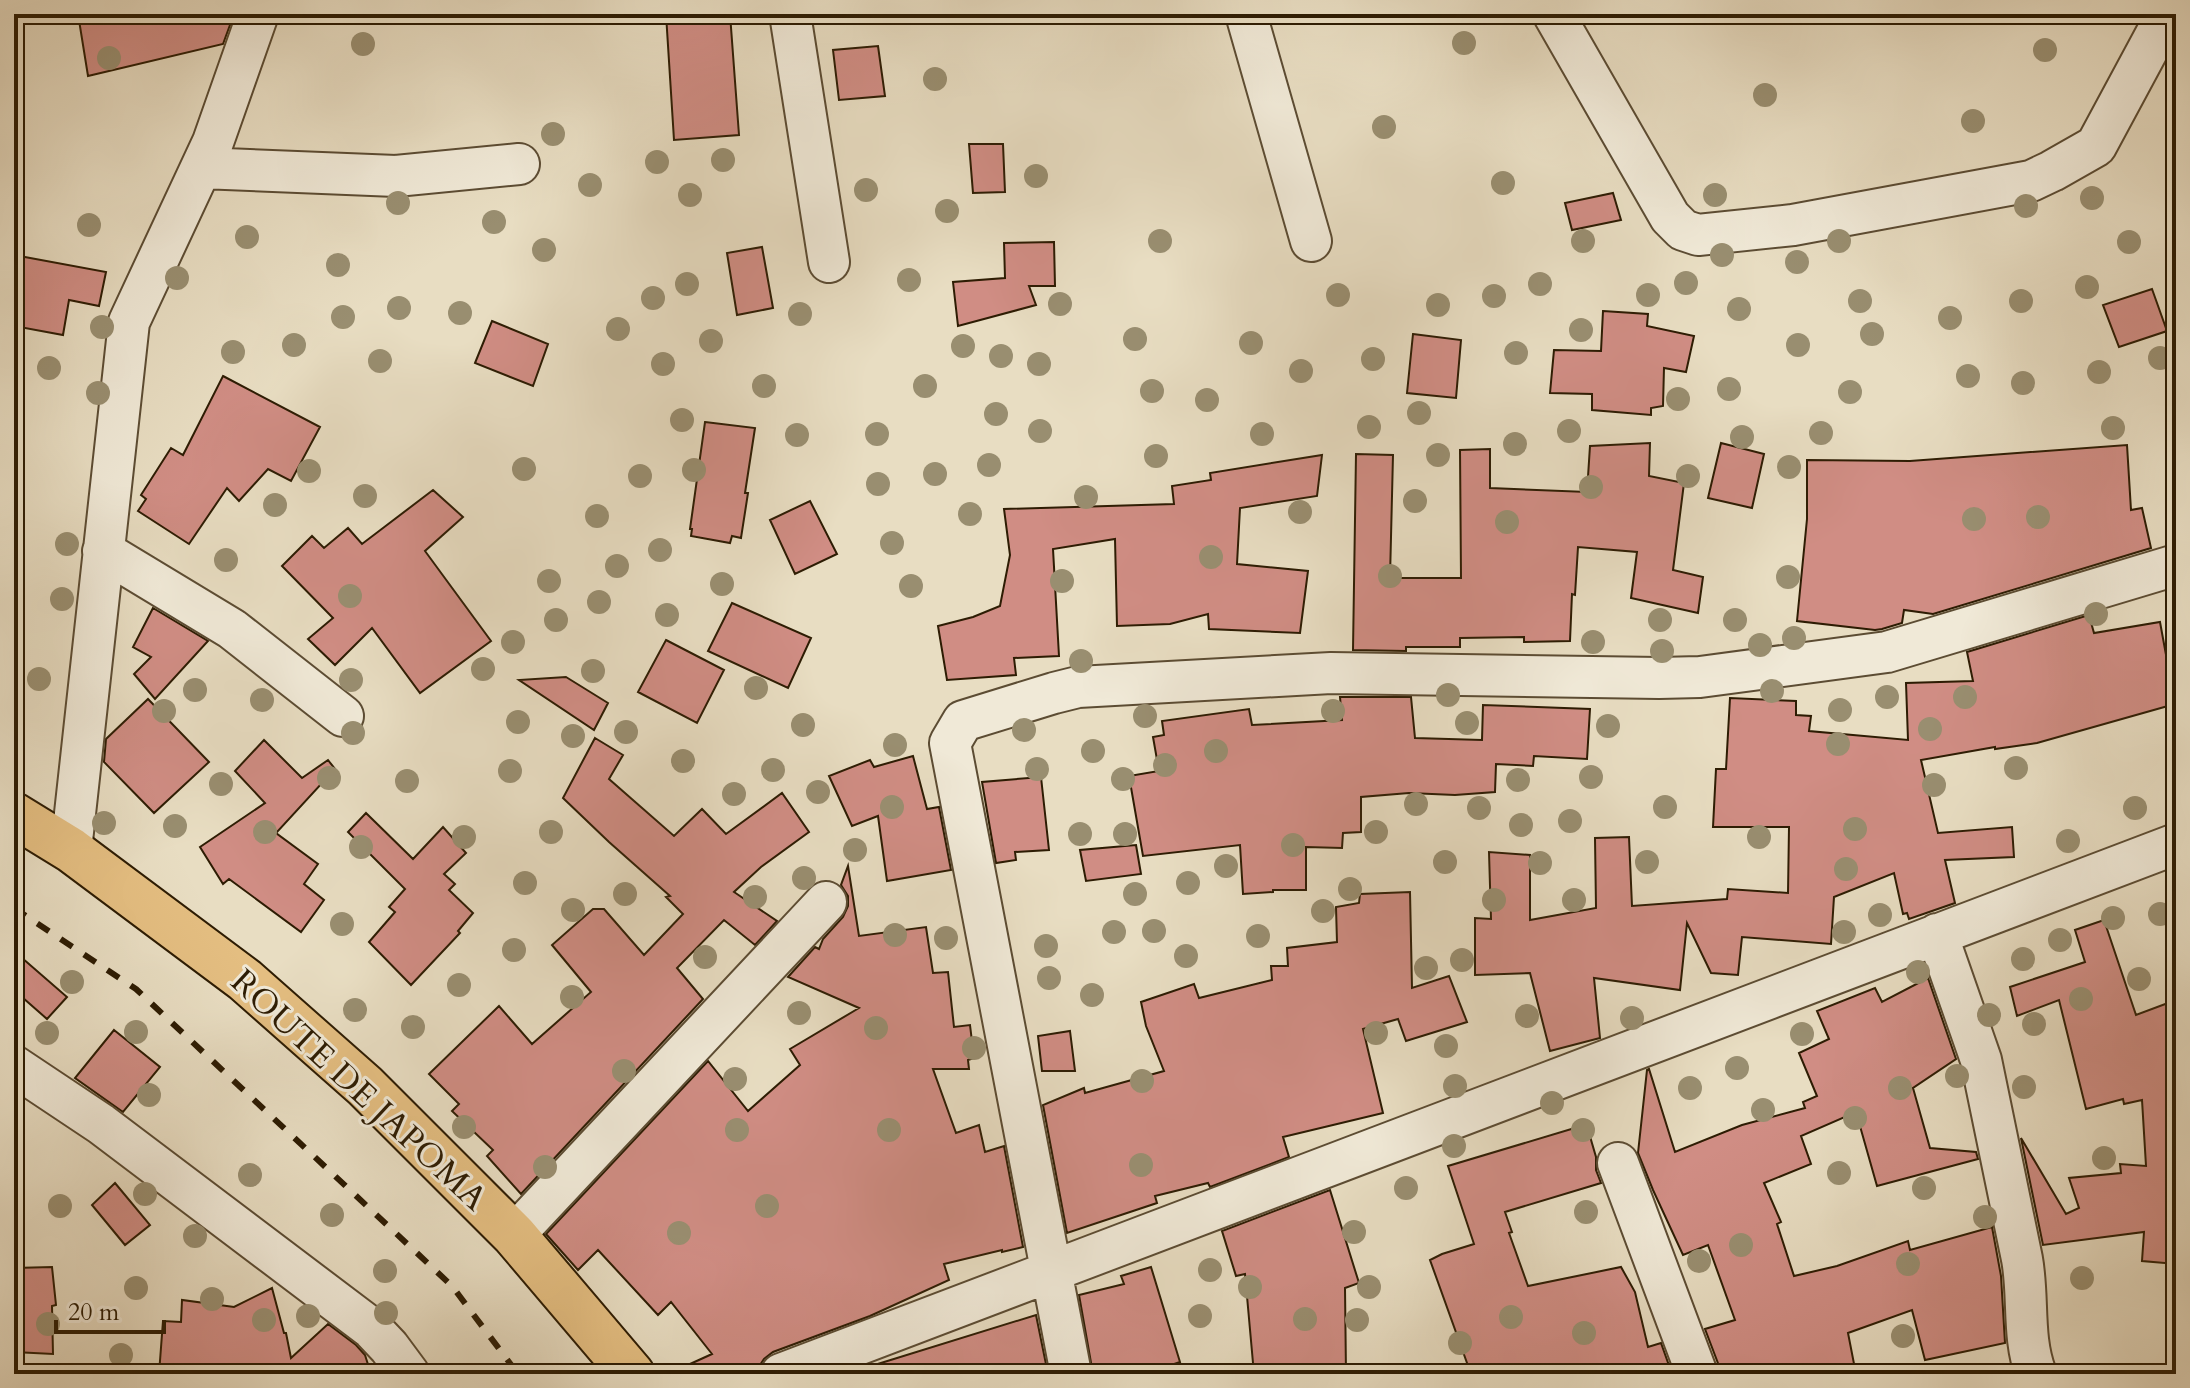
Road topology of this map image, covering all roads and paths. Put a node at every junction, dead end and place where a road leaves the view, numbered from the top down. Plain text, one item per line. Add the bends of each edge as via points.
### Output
1 (258, 14) edge
2 (790, 14) edge
3 (1246, 14) edge
4 (1555, 14) edge
5 (2167, 14) edge
6 (519, 164) dead end
7 (201, 168) junction
8 (1311, 241) dead end
9 (829, 262) dead end
10 (103, 551) junction
11 (2176, 565) edge
12 (343, 716) dead end
13 (14, 815) edge
14 (2176, 844) edge
15 (71, 850) junction
16 (826, 902) dead end
17 (1937, 934) junction
18 (14, 1066) edge
19 (1618, 1163) dead end
20 (514, 1235) junction
21 (1051, 1272) junction
22 (409, 1374) edge
23 (632, 1374) edge
24 (781, 1374) edge
25 (1071, 1374) edge
26 (1697, 1374) edge
27 (2036, 1374) edge

1 - 7 street
2 - 9 street
3 - 8 street
4 - 5 street via 1670,217 1698,235 1793,225 2031,181 2096,146
6 - 7 street via 396,176
7 - 10 street via 129,322
10 - 12 street via 232,629
10 - 15 street
11 - 21 street via 1887,652 1715,675 1331,673 1094,686 963,721 950,743
13 - 15 main road, ROUTE DE JAPOMA
14 - 17 street
15 - 20 main road, ROUTE DE JAPOMA via 245,980 365,1086
16 - 20 street
17 - 21 street
17 - 27 street via 1981,1060 2024,1268 2029,1357
18 - 22 street via 101,1124 371,1328
19 - 26 street
20 - 23 main road, ROUTE DE JAPOMA
21 - 24 street
21 - 25 street

